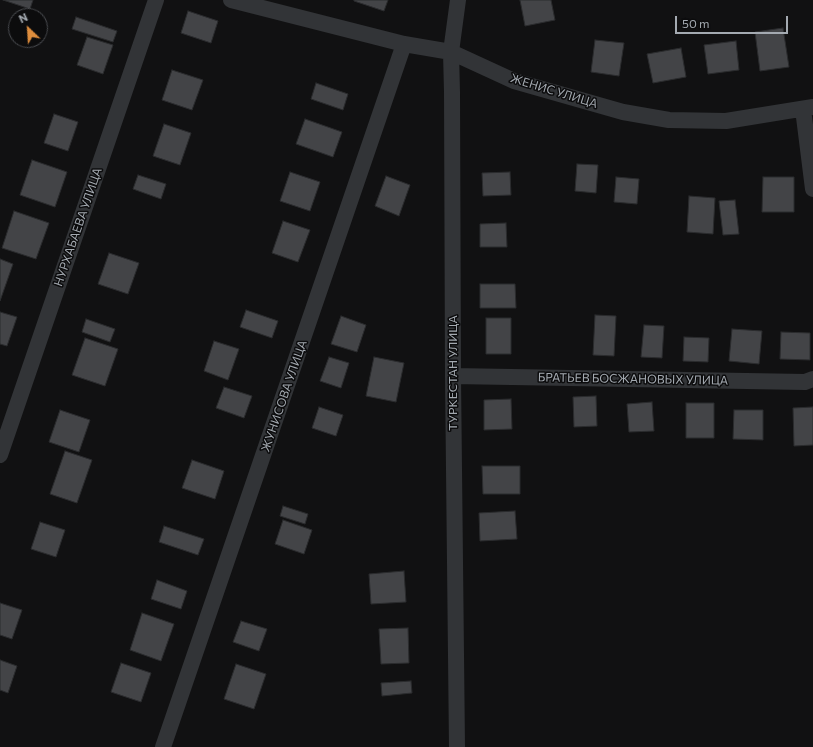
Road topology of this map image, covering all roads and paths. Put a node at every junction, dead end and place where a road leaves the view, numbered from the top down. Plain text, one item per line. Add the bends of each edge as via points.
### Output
1 (156, 0) edge
2 (231, 0) edge
3 (458, 0) edge
4 (404, 44) junction
5 (451, 52) junction
6 (808, 108) edge
7 (813, 189) edge
8 (453, 376) junction
9 (813, 379) edge
10 (0, 455) edge
11 (163, 747) edge
12 (457, 747) edge

1 - 10 street, НУРХАБАЕВА УЛИЦА
2 - 4 street, ЖЕНИС УЛИЦА
3 - 5 street, ТУРКЕСТАН УЛИЦА
4 - 5 street, ЖЕНИС УЛИЦА
4 - 11 street, ЖУНИСОВА УЛИЦА
5 - 6 street, ЖЕНИС УЛИЦА via 514,81 624,112 661,119 726,121
5 - 8 street, ТУРКЕСТАН УЛИЦА
6 - 7 street
8 - 9 street, БРАТЬЕВ БОСЖАНОВЫХ УЛИЦА via 805,382
8 - 12 street, ТУРКЕСТАН УЛИЦА

